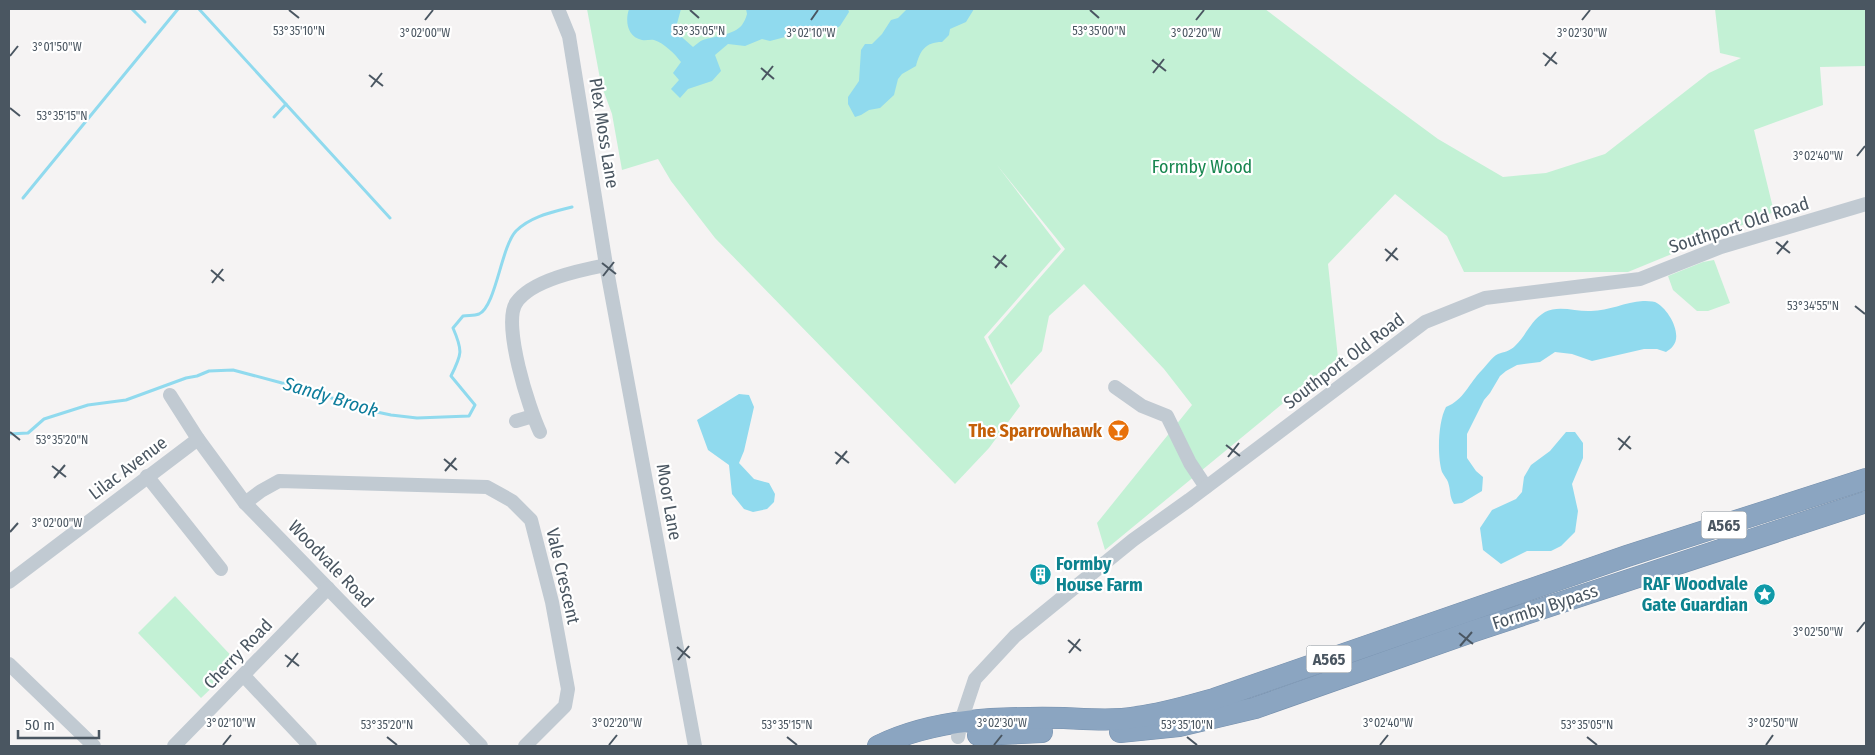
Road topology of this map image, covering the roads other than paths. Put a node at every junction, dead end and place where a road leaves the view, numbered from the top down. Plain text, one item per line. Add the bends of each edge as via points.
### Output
1 (558, 9) edge
2 (1866, 204) edge
3 (606, 265) junction
4 (1115, 387) dead end
5 (170, 395) dead end
6 (533, 416) junction
7 (516, 421) dead end
8 (540, 432) dead end
9 (198, 439) junction
10 (147, 476) junction
11 (1866, 479) edge
12 (1206, 488) junction
13 (1866, 502) edge
14 (245, 503) junction
15 (1700, 557) junction
16 (221, 569) dead end
17 (1583, 571) junction
18 (9, 582) edge
19 (328, 588) junction
20 (9, 664) edge
21 (244, 676) junction
22 (959, 729) junction
23 (94, 746) edge
24 (174, 746) edge
25 (310, 746) edge
26 (481, 746) edge
27 (525, 746) edge
28 (695, 746) edge
29 (878, 746) edge
30 (918, 746) edge

1 - 3 street, Plex Moss Lane via 569,36
2 - 12 street, Southport Old Road via 1720,247 1640,279 1485,298 1425,322
3 - 6 street via 555,277 516,303 512,313 513,339
3 - 28 street, Moor Lane
4 - 12 street via 1142,406 1167,416
5 - 9 street, Woodvale Road
6 - 7 street
6 - 8 street
9 - 10 street, Lilac Avenue
9 - 14 street, Woodvale Road
10 - 16 street
10 - 18 street, Lilac Avenue
11 - 17 highway, Formby Bypass / A565
12 - 22 street, Southport Old Road via 1133,540 1015,636 975,679
13 - 15 highway, Formby Bypass / A565
14 - 19 street, Woodvale Road
14 - 27 street, Vale Crescent via 279,481 487,488 512,501 531,520 552,602 568,690 565,706
15 - 17 highway via 1690,547 1628,566
15 - 22 highway, Formby Bypass / A565 via 1215,719 1136,732
17 - 22 highway, Formby Bypass / A565 via 1179,709 1136,718 1011,717
19 - 21 street, Cherry Road
19 - 26 street, Woodvale Road
20 - 23 street
21 - 24 street, Cherry Road
21 - 25 street
22 - 29 highway, A565 via 918,731
22 - 30 highway, A565

